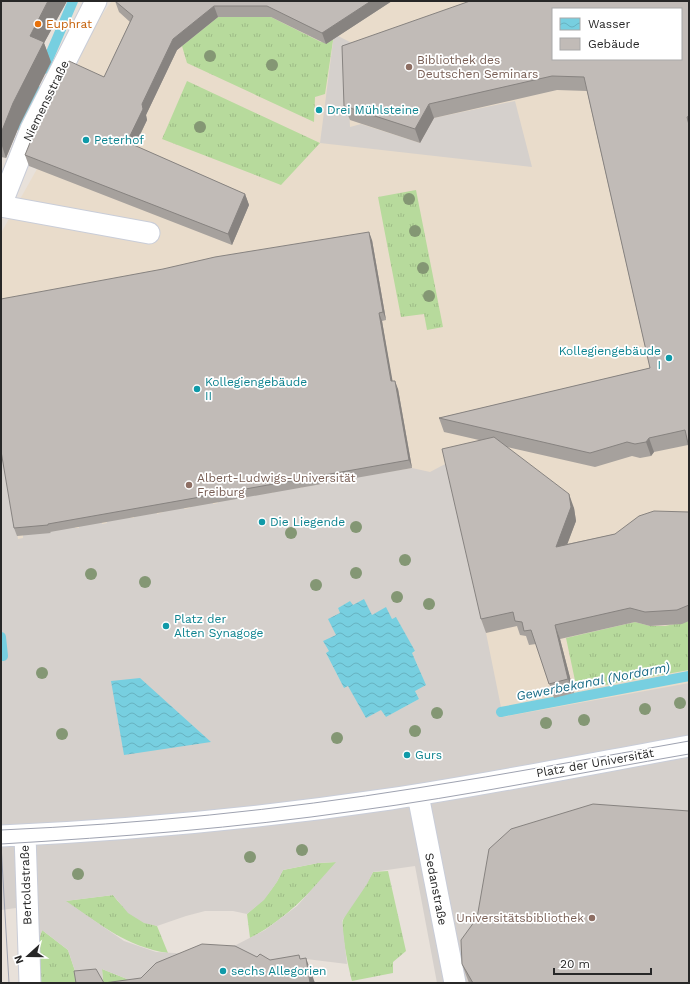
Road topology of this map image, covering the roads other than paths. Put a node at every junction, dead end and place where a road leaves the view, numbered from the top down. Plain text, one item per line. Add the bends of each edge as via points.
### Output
1 (96, 1) edge
2 (1, 205) edge
3 (149, 233) dead end
4 (689, 746) edge
5 (418, 795) junction
6 (25, 835) junction
7 (1, 836) edge
8 (30, 983) edge
9 (455, 983) edge

1 - 2 street, Niemensstraße via 31,129
2 - 3 street
4 - 5 street, Platz der Universität
5 - 6 street via 215,821
5 - 9 street, Sedanstraße
6 - 7 street
6 - 8 street, Bertoldstraße

